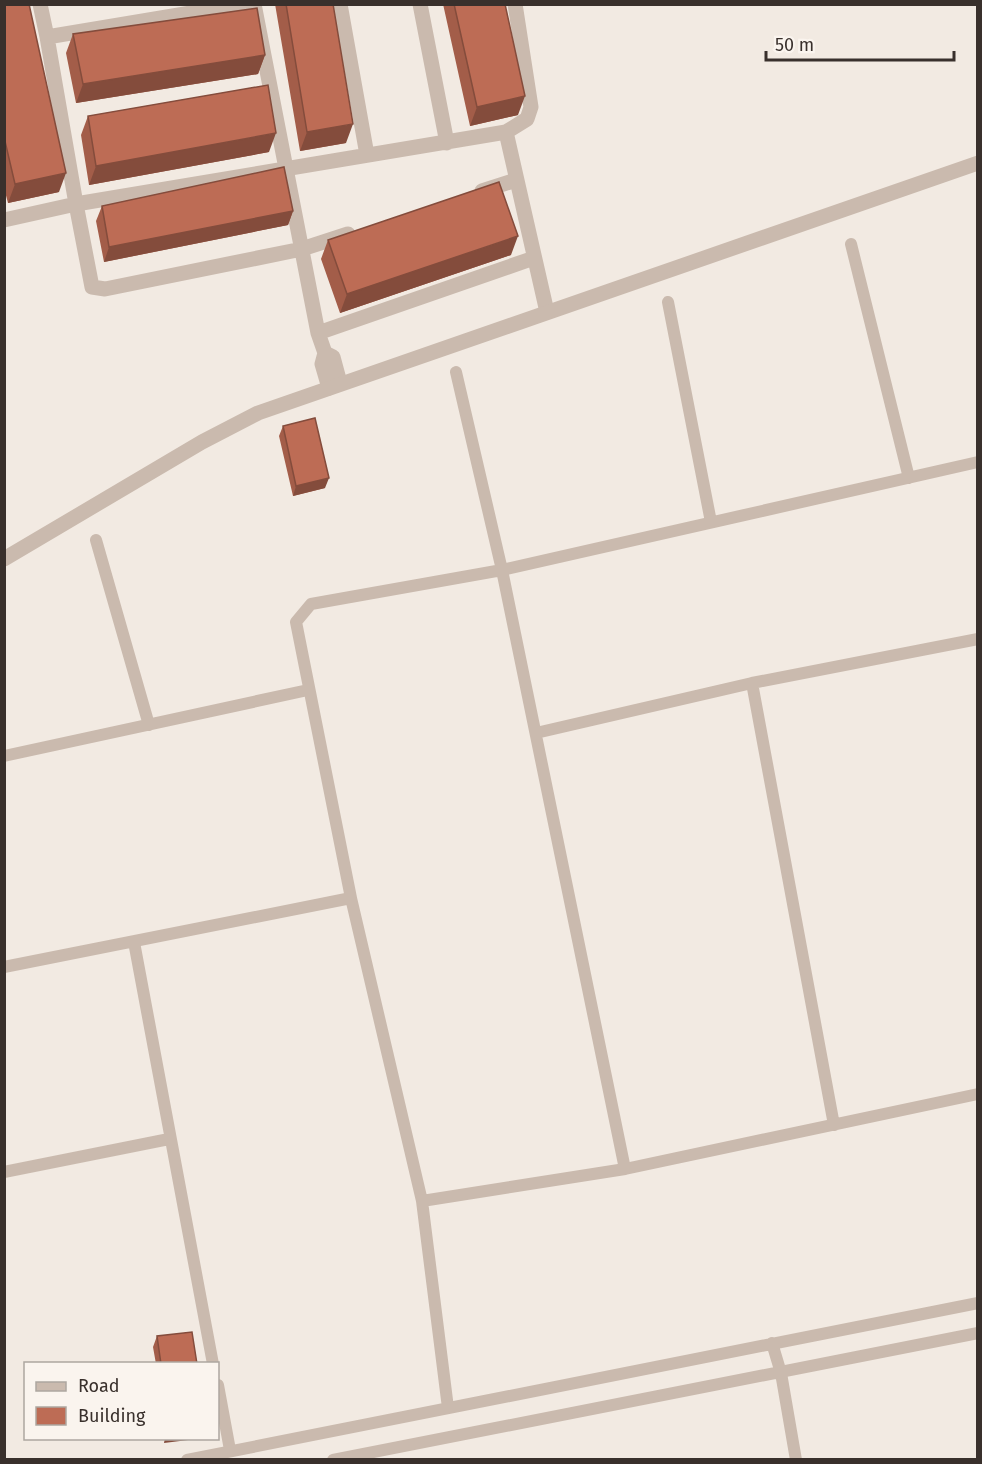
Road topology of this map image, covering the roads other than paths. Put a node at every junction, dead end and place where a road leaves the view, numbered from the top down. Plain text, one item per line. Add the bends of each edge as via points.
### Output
1 (40, 4) edge
2 (244, 4) edge
3 (254, 4) edge
4 (340, 4) edge
5 (420, 4) edge
6 (514, 4) edge
7 (47, 37) junction
8 (506, 132) junction
9 (447, 143) junction
10 (367, 155) junction
11 (978, 163) edge
12 (286, 168) junction
13 (516, 180) junction
14 (471, 194) edge
15 (76, 204) junction
16 (4, 220) edge
17 (358, 231) edge
18 (851, 244) dead end
19 (302, 249) junction
20 (534, 258) junction
21 (668, 302) dead end
22 (547, 312) junction
23 (318, 333) junction
24 (456, 372) dead end
25 (334, 386) junction
26 (978, 462) edge
27 (909, 478) junction
28 (711, 522) junction
29 (96, 540) dead end
30 (4, 559) edge
31 (502, 570) junction
32 (978, 639) edge
33 (752, 683) junction
34 (308, 690) junction
35 (149, 725) junction
36 (536, 733) junction
37 (4, 756) edge
38 (351, 898) junction
39 (134, 942) junction
40 (4, 967) edge
41 (978, 1094) edge
42 (834, 1125) junction
43 (169, 1139) junction
44 (625, 1169) junction
45 (4, 1172) edge
46 (422, 1201) junction
47 (978, 1304) edge
48 (978, 1333) edge
49 (772, 1343) junction
50 (213, 1362) edge
51 (781, 1373) junction
52 (219, 1390) edge
53 (448, 1408) junction
54 (230, 1450) junction
55 (187, 1460) edge
56 (333, 1460) edge
57 (796, 1460) edge

1 - 7 street
2 - 7 street
3 - 12 street
4 - 10 street
5 - 9 street
6 - 8 street via 531,106 527,119
7 - 15 street
8 - 9 street
8 - 13 street
9 - 10 street
10 - 12 street
11 - 22 street
12 - 15 street
12 - 19 street
13 - 14 street
13 - 20 street
15 - 16 street
15 - 19 street via 92,287 105,289
17 - 19 street
18 - 27 lane
19 - 23 street
20 - 22 street
20 - 23 street
21 - 28 lane
22 - 25 street
23 - 25 street via 325,353 321,364
24 - 31 lane
25 - 30 street via 258,412
26 - 27 lane
27 - 28 lane
28 - 31 lane
29 - 35 lane
31 - 34 lane via 311,604 296,621
31 - 36 lane
32 - 33 lane
33 - 36 lane
33 - 42 lane
34 - 35 lane
34 - 38 lane
35 - 37 lane
36 - 44 lane
38 - 39 lane
38 - 46 lane
39 - 40 lane
39 - 43 lane
41 - 42 lane
42 - 44 lane
43 - 45 lane
43 - 50 lane
44 - 46 lane
46 - 53 lane
47 - 49 lane
48 - 51 lane
49 - 51 lane
49 - 53 lane
51 - 56 lane
51 - 57 lane
52 - 54 lane
53 - 54 lane
54 - 55 lane

